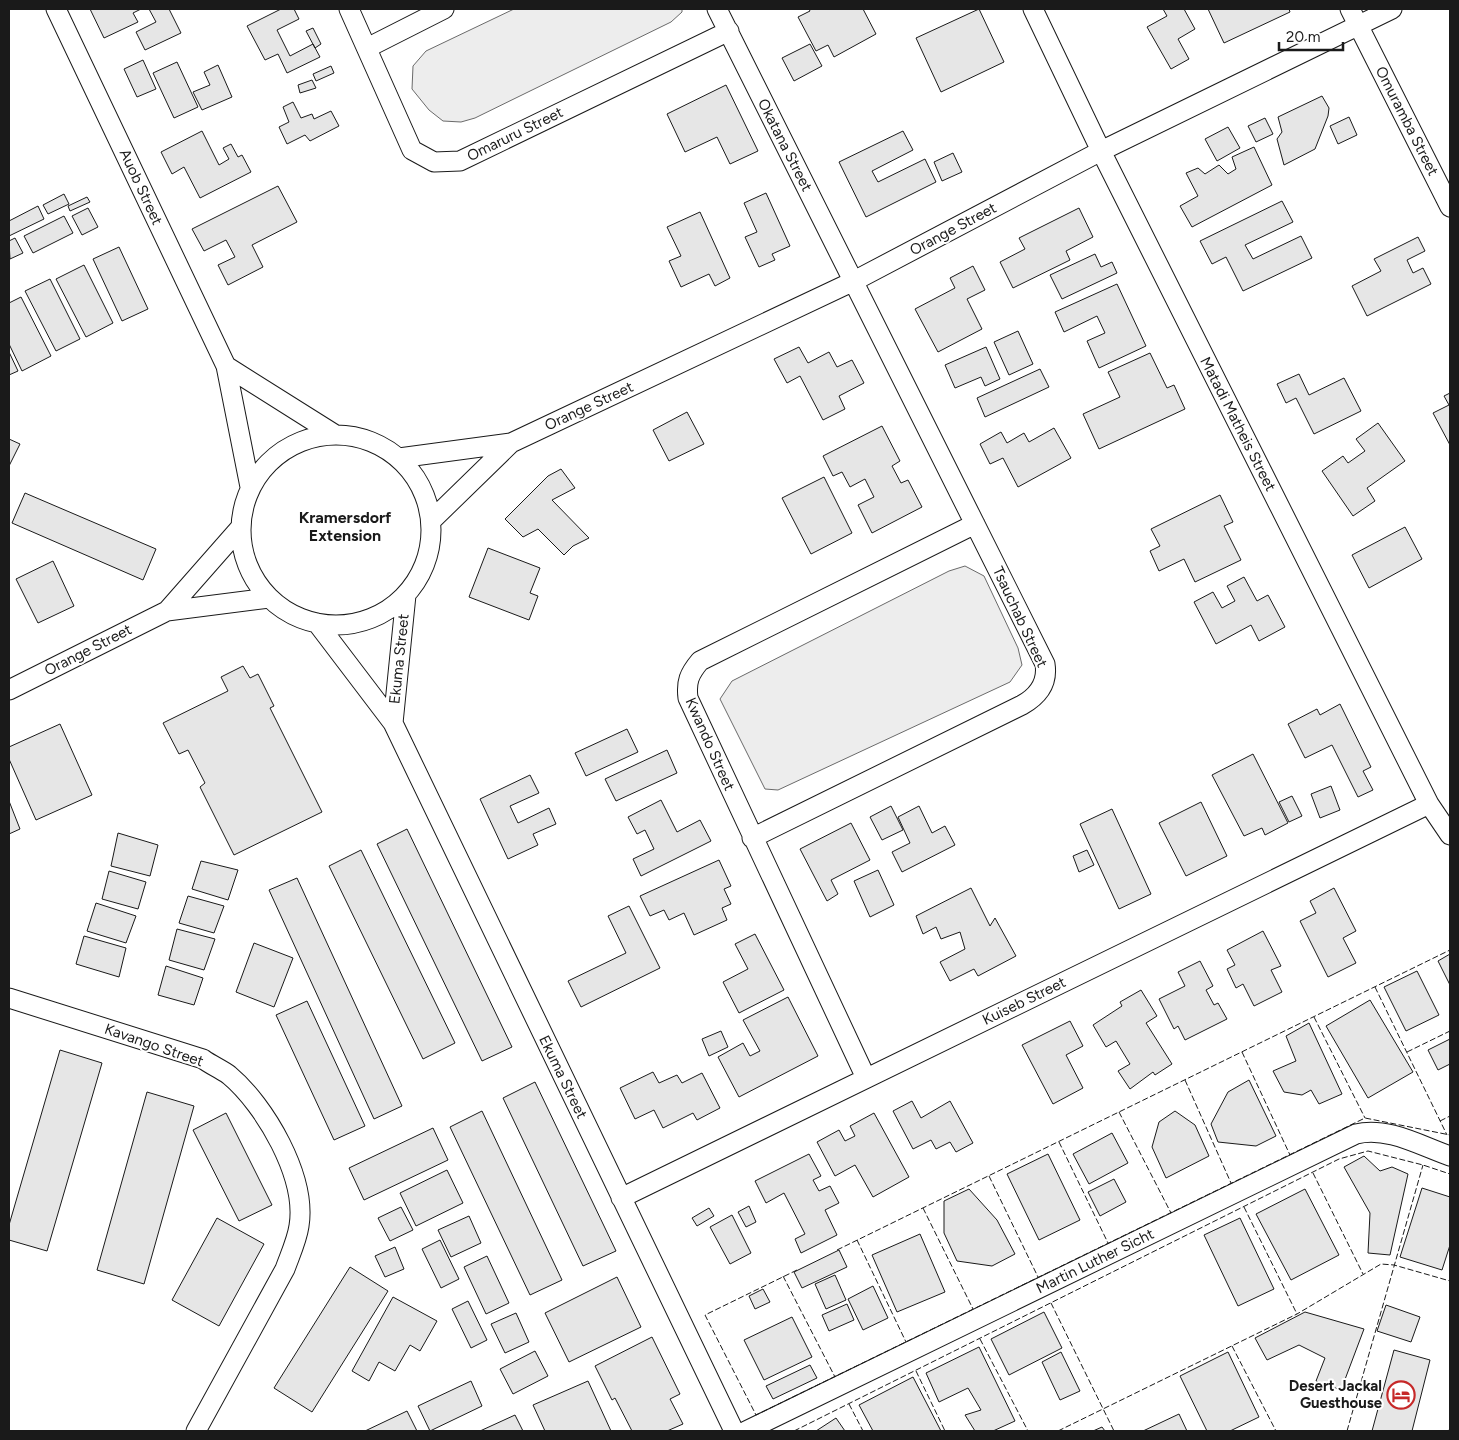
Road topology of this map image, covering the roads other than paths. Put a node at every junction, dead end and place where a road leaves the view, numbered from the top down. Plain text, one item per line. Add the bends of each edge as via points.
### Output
1 (56, 9) edge
2 (349, 9) edge
3 (444, 9) edge
4 (717, 9) edge
5 (1033, 9) edge
6 (1392, 9) edge
7 (1354, 17) edge
8 (729, 32) junction
9 (367, 48) junction
10 (1101, 151) junction
11 (1450, 207) edge
12 (854, 282) junction
13 (226, 366) junction
14 (334, 434) junction
15 (511, 442) junction
16 (399, 458) junction
17 (250, 487) junction
18 (431, 522) junction
19 (975, 524) junction
20 (240, 528) junction
21 (406, 595) junction
22 (269, 598) junction
23 (167, 610) junction
24 (317, 624) junction
25 (9, 690) edge
26 (393, 723) junction
27 (1428, 804) junction
28 (1450, 835) edge
29 (752, 838) junction
30 (9, 998) edge
31 (866, 1078) junction
32 (1450, 1156) edge
33 (621, 1198) junction
34 (196, 1431) edge
35 (734, 1431) edge
36 (746, 1431) edge

1 - 13 street, Auob Street
2 - 9 street, Omaruru Street
3 - 9 street
4 - 8 street, Okatana Street
5 - 10 street, Matadi Matheis Street
6 - 7 street, Orange Street
7 - 10 street, Orange Street
7 - 11 street, Omuramba Street
8 - 9 street, Omaruru Street via 460,161 434,162 412,150
8 - 12 street, Okatana Street
10 - 12 street, Orange Street
10 - 27 street, Matadi Matheis Street
12 - 15 street, Orange Street
12 - 19 street, Tsauchab Street
13 - 14 street
13 - 17 street, Auob Street
14 - 16 street via 357,436
14 - 17 street via 308,438 284,448 265,465
15 - 16 street, Orange Street
15 - 18 street, Orange Street
16 - 18 street via 415,476 426,498
17 - 20 street
18 - 21 street via 430,548 421,573
19 - 29 street, Kwando Street via 700,661 690,672 686,684 688,698
19 - 29 street, Tsauchab Street via 1045,664 1046,673 1038,693 1022,705
20 - 22 street via 253,578
20 - 23 street, Orange Street
21 - 24 street via 380,614 350,624
21 - 26 street, Ekuma Street
22 - 23 street, Orange Street
22 - 24 street via 291,614
23 - 25 street, Orange Street
24 - 26 street, Ekuma Street
26 - 33 street, Ekuma Street
27 - 28 street, Matadi Matheis Street
27 - 31 street, Kuiseb Street
29 - 31 street, Kwando Street
30 - 34 street, Kavango Street via 203,1059 228,1075 248,1094 283,1149 295,1179 299,1204 300,1225 293,1248 285,1269
31 - 33 street, Kuiseb Street
32 - 36 street, Martin Luther Sicht via 1382,1132 1356,1134
33 - 35 street, Ekuma Street

